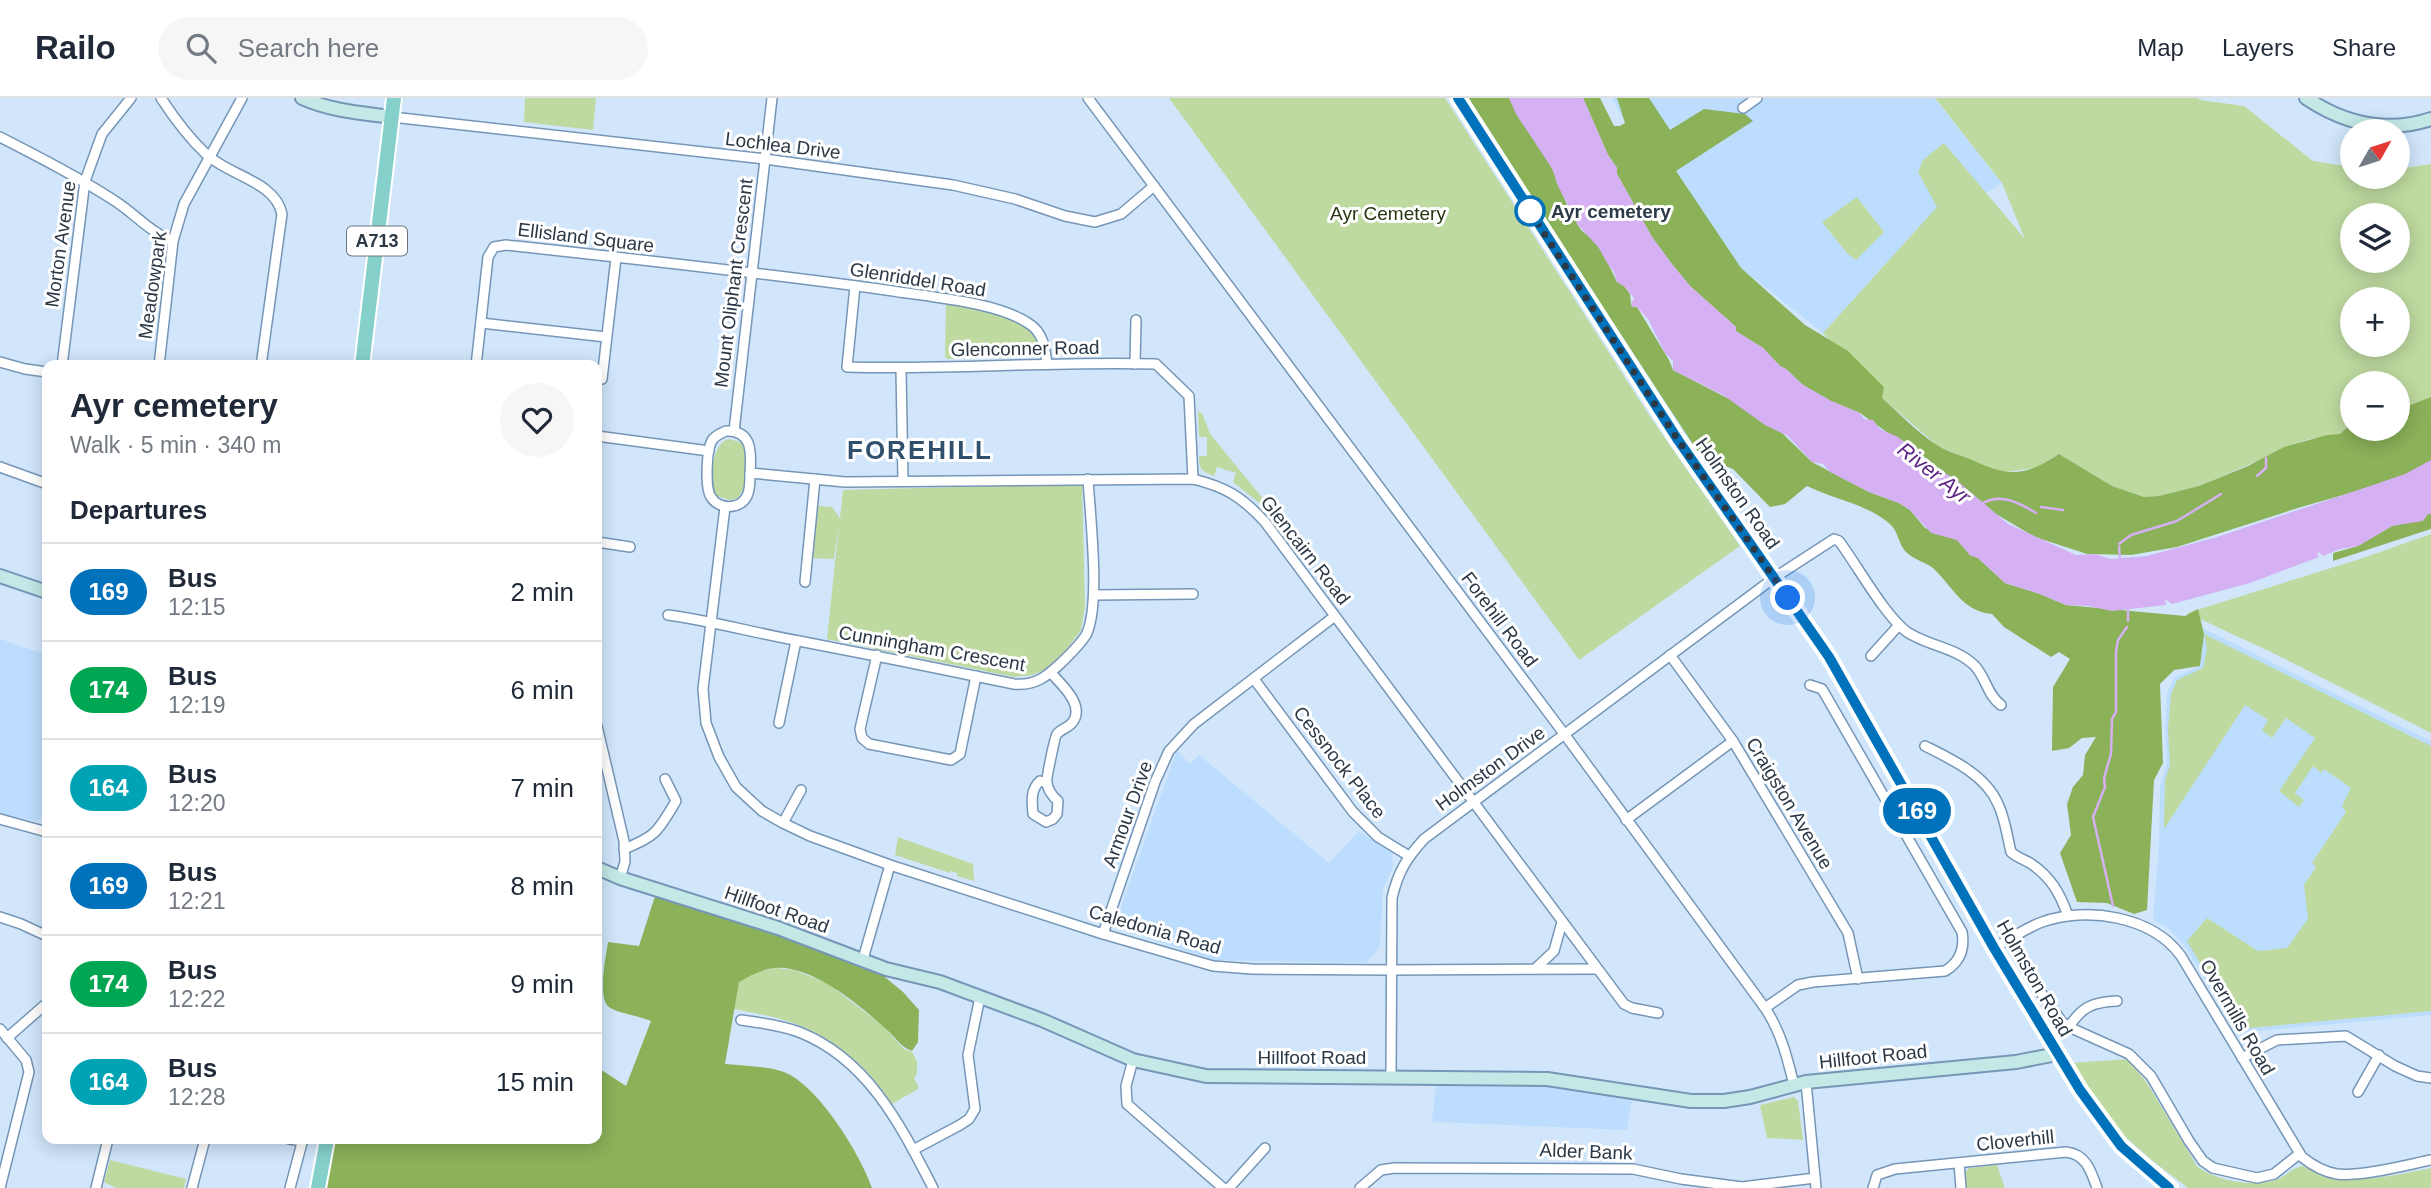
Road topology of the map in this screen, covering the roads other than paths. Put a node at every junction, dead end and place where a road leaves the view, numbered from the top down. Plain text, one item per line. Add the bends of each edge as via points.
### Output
1 (131, 98) edge
2 (161, 98) edge
3 (242, 98) edge
4 (302, 98) edge
5 (394, 98) edge
6 (772, 98) edge
7 (1087, 98) edge
8 (1458, 98) edge
9 (1757, 98) edge
10 (2306, 98) edge
11 (1743, 108) dead end
12 (392, 117) junction
13 (2431, 119) edge
14 (0, 136) edge
15 (208, 157) junction
16 (765, 159) junction
17 (85, 181) junction
18 (1154, 186) junction
19 (173, 241) junction
20 (616, 258) junction
21 (752, 274) junction
22 (855, 286) junction
23 (1136, 320) dead end
24 (481, 323) junction
25 (606, 337) junction
26 (63, 360) edge
27 (160, 360) edge
28 (262, 360) edge
29 (363, 360) edge
30 (477, 360) edge
31 (0, 362) edge
32 (1047, 364) junction
33 (1135, 364) junction
34 (901, 369) junction
35 (42, 371) edge
36 (602, 379) dead end
37 (734, 431) junction
38 (602, 437) edge
39 (709, 451) junction
40 (0, 467) edge
41 (750, 473) junction
42 (815, 478) junction
43 (1088, 479) junction
44 (1193, 479) junction
45 (42, 481) edge
46 (902, 481) junction
47 (725, 507) junction
48 (602, 542) edge
49 (630, 547) dead end
50 (0, 576) edge
51 (1774, 578) junction
52 (805, 582) dead end
53 (42, 590) edge
54 (1193, 594) dead end
55 (1094, 595) junction
56 (667, 614) dead end
57 (1335, 616) junction
58 (712, 621) junction
59 (1899, 625) junction
60 (796, 641) junction
61 (877, 655) junction
62 (1670, 655) junction
63 (1871, 656) dead end
64 (1051, 673) junction
65 (976, 676) junction
66 (1254, 679) junction
67 (1810, 685) dead end
68 (2000, 705) dead end
69 (779, 723) dead end
70 (1565, 735) junction
71 (1733, 741) junction
72 (602, 746) edge
73 (1925, 746) dead end
74 (608, 771) junction
75 (602, 772) edge
76 (665, 779) dead end
77 (1046, 782) dead end
78 (801, 790) dead end
79 (1905, 790) junction
80 (1886, 800) junction
81 (1474, 803) junction
82 (0, 820) edge
83 (1626, 820) junction
84 (783, 823) junction
85 (42, 829) edge
86 (624, 849) junction
87 (1409, 856) junction
88 (890, 865) junction
89 (602, 870) edge
90 (620, 878) junction
91 (2068, 916) junction
92 (0, 917) edge
93 (1562, 922) junction
94 (42, 933) edge
95 (1103, 934) junction
96 (1994, 948) junction
97 (863, 959) junction
98 (1534, 969) junction
99 (1597, 969) junction
100 (1391, 970) junction
101 (1858, 979) junction
102 (2039, 990) dead end
103 (980, 997) junction
104 (2117, 1000) dead end
105 (42, 1007) edge
106 (1765, 1008) junction
107 (1658, 1013) dead end
108 (741, 1020) dead end
109 (2069, 1027) junction
110 (0, 1029) edge
111 (7, 1038) junction
112 (2057, 1054) junction
113 (2379, 1055) junction
114 (2242, 1058) junction
115 (1133, 1060) junction
116 (2356, 1071) dead end
117 (1391, 1076) junction
118 (2367, 1077) junction
119 (2431, 1078) edge
120 (1800, 1084) junction
121 (2358, 1092) dead end
122 (107, 1144) edge
123 (204, 1144) edge
124 (302, 1144) edge
125 (326, 1144) edge
126 (1265, 1148) dead end
127 (913, 1150) junction
128 (2299, 1154) junction
129 (2431, 1160) edge
130 (1959, 1163) junction
131 (1815, 1183) edge
132 (0, 1188) edge
133 (96, 1188) edge
134 (192, 1188) edge
135 (290, 1188) edge
136 (318, 1188) edge
137 (933, 1188) edge
138 (1223, 1188) edge
139 (1229, 1188) edge
140 (1360, 1188) edge
141 (1873, 1188) edge
142 (1961, 1188) edge
143 (2097, 1188) edge
144 (2169, 1188) edge

1 - 17 street, Morton Avenue via 102,134
2 - 15 street
3 - 15 street, Meadowpark
4 - 12 street via 346,112
5 - 12 main road, A713
6 - 16 street, Mount Oliphant Crescent
7 - 18 street, Forehill Road
8 - 51 main road, Holmston Road via 1678,440
9 - 11 street
10 - 13 street via 2357,123 2401,126
12 - 16 street, Lochlea Drive
12 - 29 main road, A713
14 - 17 street
15 - 19 street, Meadowpark via 184,204
15 - 28 street via 279,202 282,215
16 - 18 street, Lochlea Drive via 953,185 1095,222 1121,214
16 - 21 street, Mount Oliphant Crescent
17 - 19 street
17 - 26 street, Morton Avenue
18 - 70 street, Forehill Road
19 - 27 street, Meadowpark
20 - 21 street, Ellisland Square
20 - 24 street, Ellisland Square via 494,247 488,257
20 - 25 street
21 - 22 street, Glenriddel Road
21 - 37 street, Mount Oliphant Crescent
22 - 32 street, Glenriddel Road via 951,300 1016,317 1039,332
22 - 34 street, Glenconner Road via 847,367
23 - 33 street
24 - 25 street
24 - 30 street, Ellisland Square
25 - 36 street
31 - 35 street
32 - 33 street, Glenconner Road
32 - 34 street, Glenconner Road
33 - 44 street, Glenconner Road via 1156,364 1189,396
34 - 46 street
37 - 39 street via 718,435
37 - 41 street via 750,445
38 - 39 street
39 - 47 street via 707,489 714,501
40 - 45 street
41 - 42 street, Glencairn Road
41 - 47 street via 744,500
42 - 46 street, Glencairn Road
42 - 52 street
43 - 44 street, Glencairn Road
43 - 46 street, Glencairn Road
43 - 55 street, Cunningham Crescent
44 - 57 street, Glencairn Road via 1225,489 1251,507
47 - 58 street, Caledonia Road
48 - 49 street
50 - 53 street
51 - 59 street, Holmston Drive via 1834,539
51 - 62 street, Holmston Drive
51 - 79 main road, Holmston Road via 1842,679
54 - 55 street
55 - 64 street, Cunningham Crescent via 1086,634
56 - 58 street, Cunningham Crescent
57 - 66 street, Armour Drive
57 - 81 street, Glencairn Road
58 - 60 street, Cunningham Crescent
58 - 84 street, Caledonia Road via 703,689 706,723 736,787
59 - 63 street
59 - 68 street via 1926,642 1965,657
60 - 61 street, Cunningham Crescent
60 - 69 street
61 - 65 street, Cunningham Crescent
61 - 65 street via 860,729 869,744 951,760 956,757
62 - 70 street, Holmston Drive
62 - 71 street, Craigston Avenue
64 - 65 street, Cunningham Crescent via 1026,685
64 - 77 street via 1075,703 1076,714 1052,743
66 - 87 street, Cessnock Place via 1353,812 1378,837
66 - 95 street, Armour Drive via 1194,724 1169,751
67 - 80 street via 1822,689
70 - 81 street, Holmston Drive
70 - 83 street, Forehill Road
71 - 83 street
71 - 101 street, Craigston Avenue via 1848,933
72 - 74 street
73 - 91 street via 1957,762 1990,791 1998,803 2011,852 2051,881
74 - 75 street
74 - 86 street
76 - 86 street via 676,801 660,829
78 - 84 street
79 - 80 street
79 - 96 main road, Holmston Road
80 - 101 street via 1962,932 1962,952 1945,971
81 - 87 street, Holmston Drive via 1424,839
81 - 93 street, Glencairn Road
82 - 85 street
83 - 106 street, Forehill Road
84 - 88 street, Caledonia Road
86 - 90 street
87 - 100 street, Holmston Drive via 1392,898
88 - 95 street, Caledonia Road
88 - 97 street
89 - 90 street, Hillfoot Road
90 - 97 street, Hillfoot Road
91 - 96 street, Overmills Road via 2040,923
91 - 114 street, Overmills Road via 2114,917 2174,946
92 - 94 street
93 - 98 street via 1558,945
93 - 99 street, Glencairn Road
95 - 100 street, Caledonia Road via 1213,966
96 - 112 main road, Holmston Road
97 - 103 street, Hillfoot Road
98 - 99 street, Caledonia Road
98 - 100 street, Caledonia Road
99 - 107 street, Glencairn Road via 1624,1004
100 - 117 street, Holmston Drive
101 - 106 street via 1798,985
102 - 109 street
103 - 115 street, Hillfoot Road
103 - 127 street via 968,1055 975,1108 969,1119
104 - 109 street via 2095,1002
105 - 111 street
106 - 120 street, Forehill Road
108 - 127 street via 799,1032 838,1054 881,1097
109 - 128 street via 2129,1054 2151,1076 2189,1141 2213,1168 2258,1178 2274,1174
110 - 111 street
111 - 132 street via 26,1060 29,1072
112 - 120 street, Hillfoot Road
112 - 144 main road, Holmston Road via 2121,1146
113 - 114 street via 2346,1036 2277,1040
113 - 118 street
113 - 119 street via 2417,1076
114 - 128 street, Overmills Road
115 - 117 street, Hillfoot Road via 1206,1076
115 - 138 street via 1127,1104
116 - 118 street
117 - 120 street, Hillfoot Road via 1547,1079 1708,1102
118 - 121 street
120 - 131 street, Forehill Road
122 - 133 street
123 - 134 street
124 - 135 street
125 - 136 main road
126 - 139 street
127 - 137 street
128 - 129 street, Overmills Road via 2337,1174
130 - 141 street, Cloverhill via 1887,1171 1878,1175
130 - 142 street, Cloverhill
130 - 143 street, Cloverhill via 2074,1153 2087,1164
131 - 140 street, Alder Bank via 1742,1186 1633,1168 1394,1168 1381,1170

